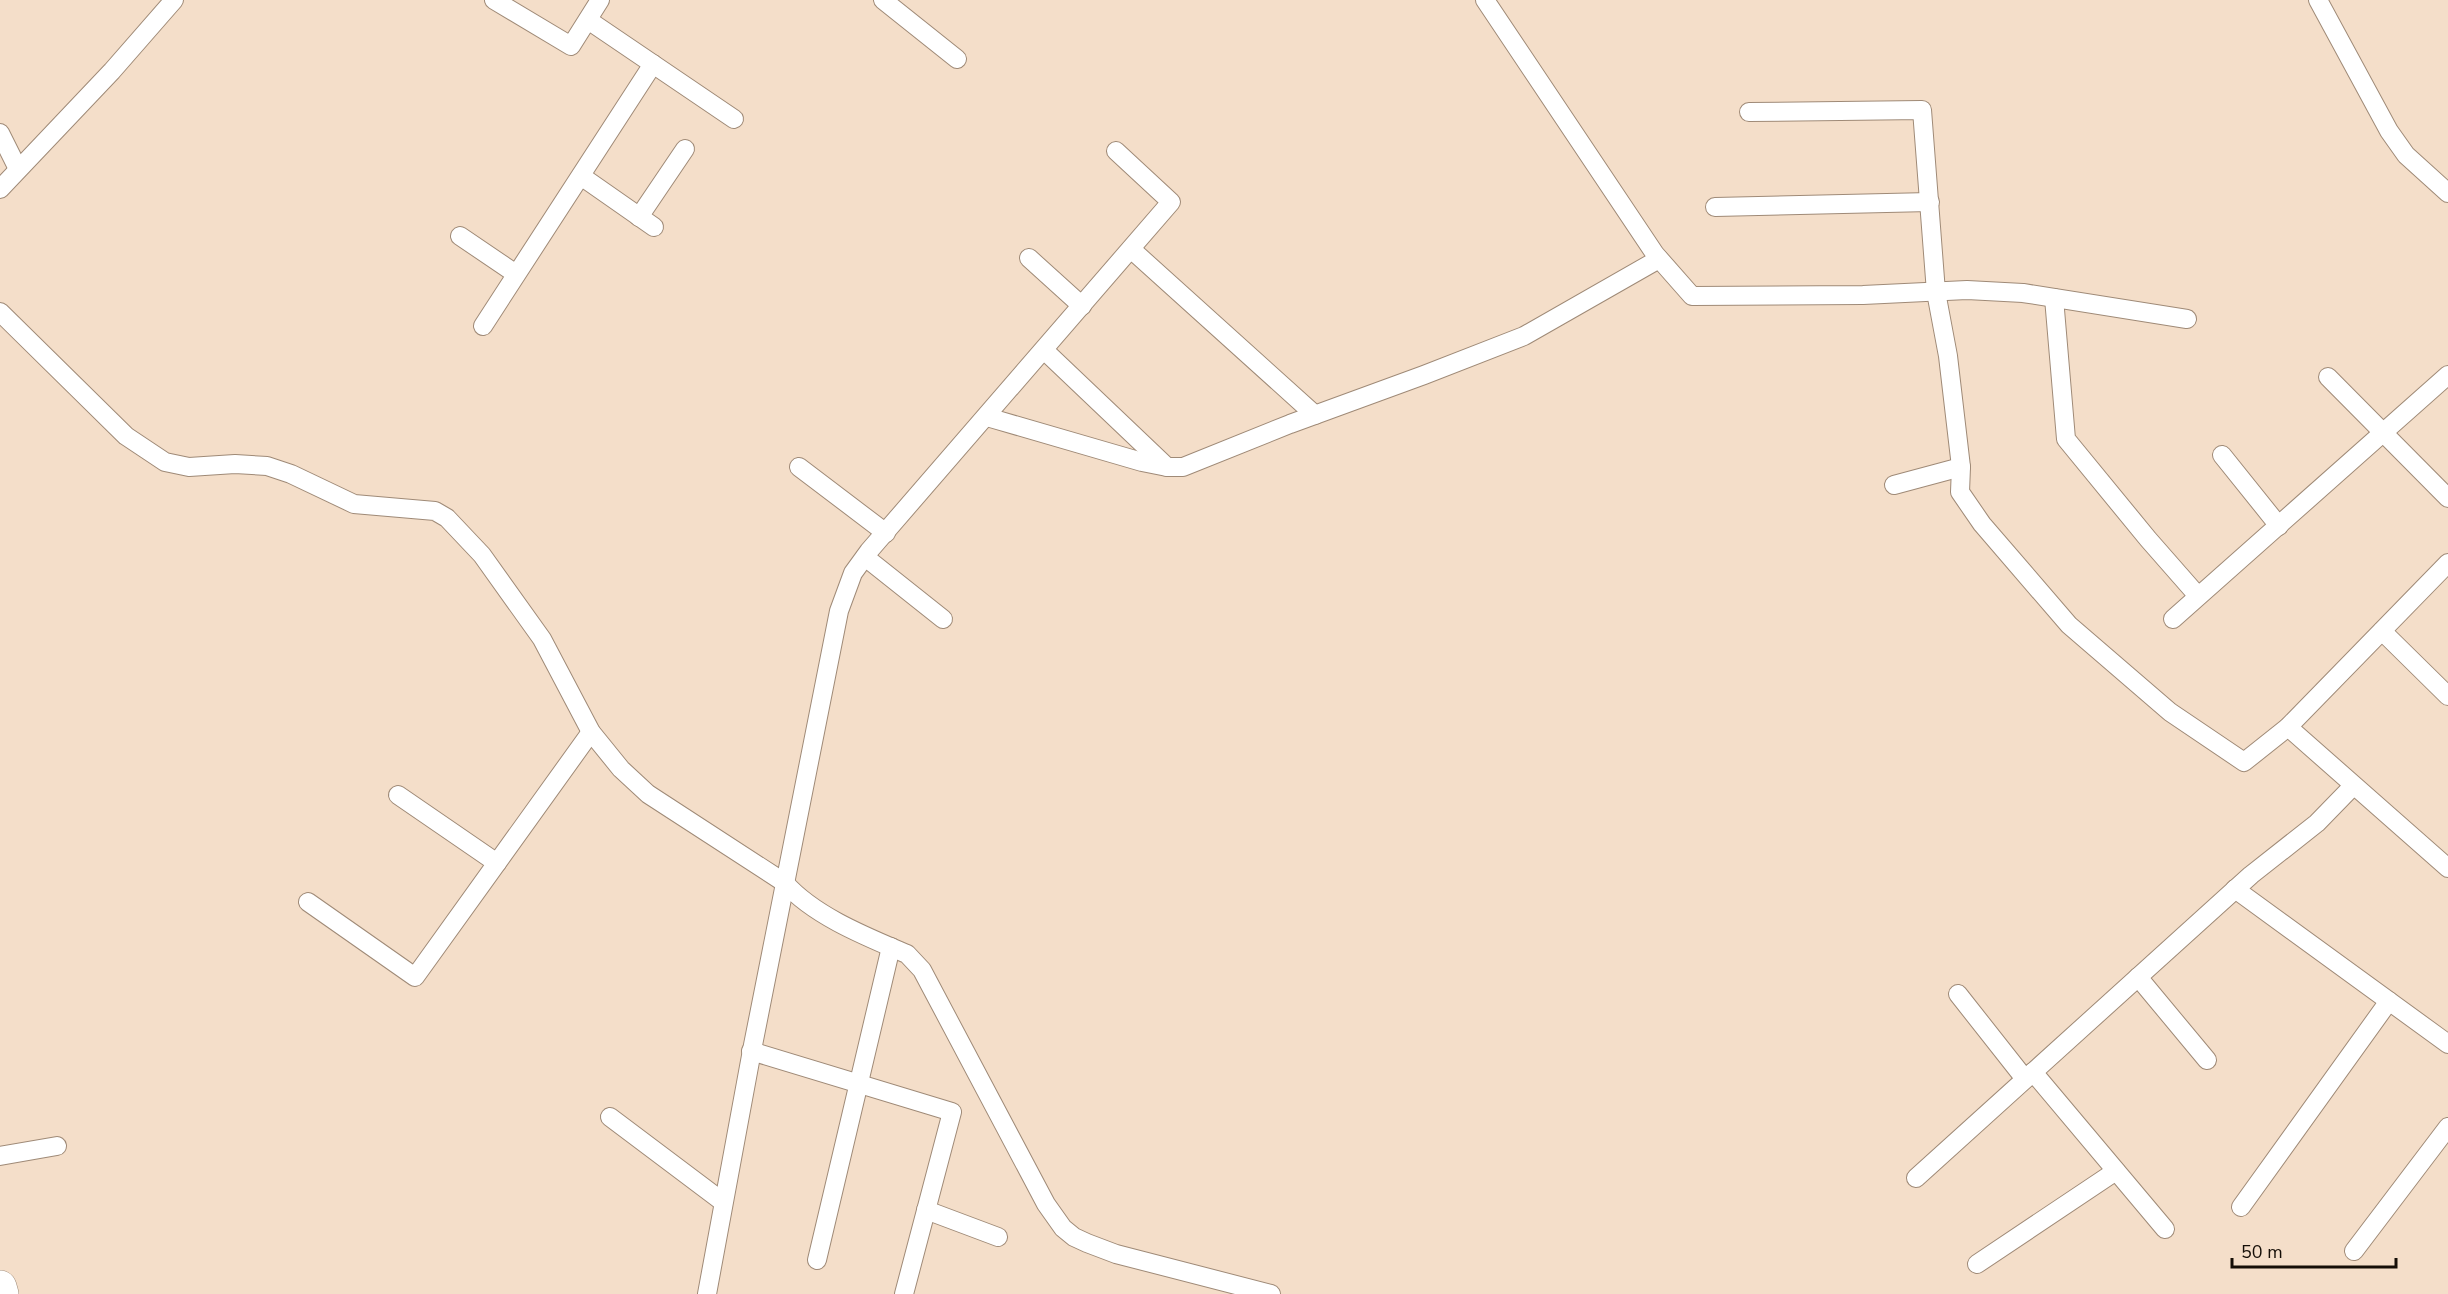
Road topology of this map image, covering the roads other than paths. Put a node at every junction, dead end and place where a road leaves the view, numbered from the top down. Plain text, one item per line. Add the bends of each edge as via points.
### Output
1 (174, 0) edge
2 (494, 0) edge
3 (600, 0) edge
4 (883, 0) edge
5 (1485, 0) edge
6 (2318, 0) edge
7 (588, 20) junction
8 (957, 59) dead end
9 (653, 64) junction
10 (1749, 112) dead end
11 (734, 119) dead end
12 (0, 133) edge
13 (686, 149) dead end
14 (1116, 151) dead end
15 (18, 169) junction
16 (581, 176) junction
17 (0, 189) edge
18 (2448, 193) edge
19 (1930, 202) junction
20 (1716, 207) dead end
21 (459, 236) dead end
22 (1131, 249) junction
23 (1029, 258) dead end
24 (1659, 260) junction
25 (516, 274) junction
26 (1936, 292) junction
27 (2054, 298) junction
28 (1082, 306) junction
29 (0, 312) edge
30 (2187, 320) dead end
31 (483, 327) dead end
32 (1044, 350) junction
33 (2448, 375) edge
34 (2328, 378) dead end
35 (1315, 415) junction
36 (987, 417) junction
37 (2383, 433) junction
38 (2222, 454) dead end
39 (798, 467) dead end
40 (1167, 467) junction
41 (1961, 467) junction
42 (1894, 485) dead end
43 (2448, 498) edge
44 (2279, 525) junction
45 (886, 533) junction
46 (865, 557) junction
47 (2448, 563) edge
48 (2198, 596) junction
49 (943, 619) dead end
50 (2173, 619) dead end
51 (2382, 631) junction
52 (2448, 696) edge
53 (2288, 727) junction
54 (591, 732) junction
55 (2353, 786) junction
56 (398, 795) dead end
57 (497, 863) junction
58 (2448, 868) edge
59 (785, 883) junction
60 (2235, 889) junction
61 (308, 902) dead end
62 (891, 947) junction
63 (2138, 977) junction
64 (1958, 994) dead end
65 (2389, 1001) junction
66 (2448, 1044) edge
67 (752, 1051) junction
68 (2207, 1060) dead end
69 (2029, 1075) junction
70 (859, 1084) junction
71 (610, 1117) dead end
72 (2448, 1127) edge
73 (57, 1146) dead end
74 (0, 1156) edge
75 (2116, 1171) junction
76 (1916, 1178) dead end
77 (723, 1202) junction
78 (2241, 1207) dead end
79 (926, 1210) junction
80 (2164, 1229) dead end
81 (998, 1237) dead end
82 (2354, 1251) dead end
83 (817, 1260) dead end
84 (1977, 1264) dead end
85 (0, 1287) edge
86 (2, 1294) edge
87 (706, 1294) edge
88 (904, 1294) edge
89 (1270, 1294) edge

1 - 15 street
2 - 7 street via 571,46
3 - 7 street
4 - 8 street
5 - 24 street
6 - 18 street via 2389,131 2406,156
7 - 9 street
9 - 11 street
9 - 16 street
10 - 19 street via 1922,110
12 - 15 street
13 - 16 street via 647,222
14 - 22 street via 1171,202
15 - 17 street
16 - 25 street
19 - 20 street
19 - 26 street
21 - 25 street
22 - 28 street
22 - 35 street
23 - 28 street
24 - 26 street via 1692,296
24 - 35 street via 1524,336
25 - 31 street
26 - 27 street via 1967,290
26 - 41 street
27 - 30 street
27 - 48 street via 2067,439
28 - 32 street
29 - 54 street via 126,436 165,462 189,467 267,466 354,504 435,511 447,518 482,555 542,639
32 - 36 street
32 - 40 street
33 - 37 street
34 - 37 street
35 - 40 street via 1183,467
36 - 40 street
36 - 45 street
37 - 43 street
37 - 44 street
38 - 44 street
39 - 45 street
41 - 42 street
41 - 53 street via 1960,492 1982,524 2069,625 2170,712 2244,762
44 - 48 street
45 - 46 street
46 - 49 street
46 - 59 street via 853,573 839,611
47 - 51 street
48 - 50 street
51 - 52 street
51 - 53 street
53 - 55 street
54 - 57 street
54 - 59 street via 648,794
55 - 58 street
55 - 60 street via 2317,823
56 - 57 street
57 - 61 street via 415,977
59 - 62 street via 797,897 824,914
59 - 67 street
60 - 63 street
60 - 65 street
62 - 70 street
62 - 89 street via 907,954 922,970 1046,1204 1063,1228 1116,1254
63 - 68 street
63 - 69 street
64 - 69 street
65 - 66 street
65 - 78 street
67 - 70 street
67 - 77 street
69 - 75 street
69 - 76 street
70 - 79 street via 952,1112
70 - 83 street
71 - 77 street
72 - 82 street
73 - 74 street
75 - 80 street
75 - 84 street
77 - 87 street
79 - 81 street
79 - 88 street
85 - 86 highway

